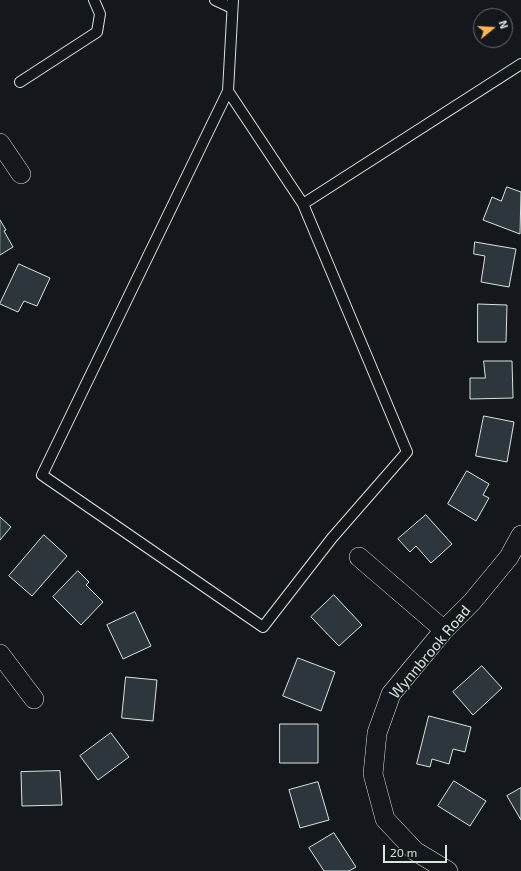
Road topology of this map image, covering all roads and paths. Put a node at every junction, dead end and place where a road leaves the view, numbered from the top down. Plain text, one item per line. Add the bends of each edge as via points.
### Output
1 (94, 0) edge
2 (215, 0) edge
3 (233, 4) edge
4 (521, 64) edge
5 (20, 82) dead end
6 (228, 91) junction
7 (0, 143) edge
8 (20, 174) dead end
9 (303, 204) junction
10 (521, 535) edge
11 (359, 557) dead end
12 (444, 630) junction
13 (0, 654) edge
14 (34, 699) dead end
15 (448, 871) edge

1 - 5 lane via 100,14 97,32
2 - 3 lane
3 - 6 lane
4 - 9 lane
6 - 9 lane
6 - 9 lane via 42,475 263,627 332,538 407,452
7 - 8 street
10 - 12 street, Wynnbrook Road via 509,557 472,602
11 - 12 street
12 - 15 street, Wynnbrook Road via 391,694 377,734 373,774 385,819 415,851
13 - 14 street

